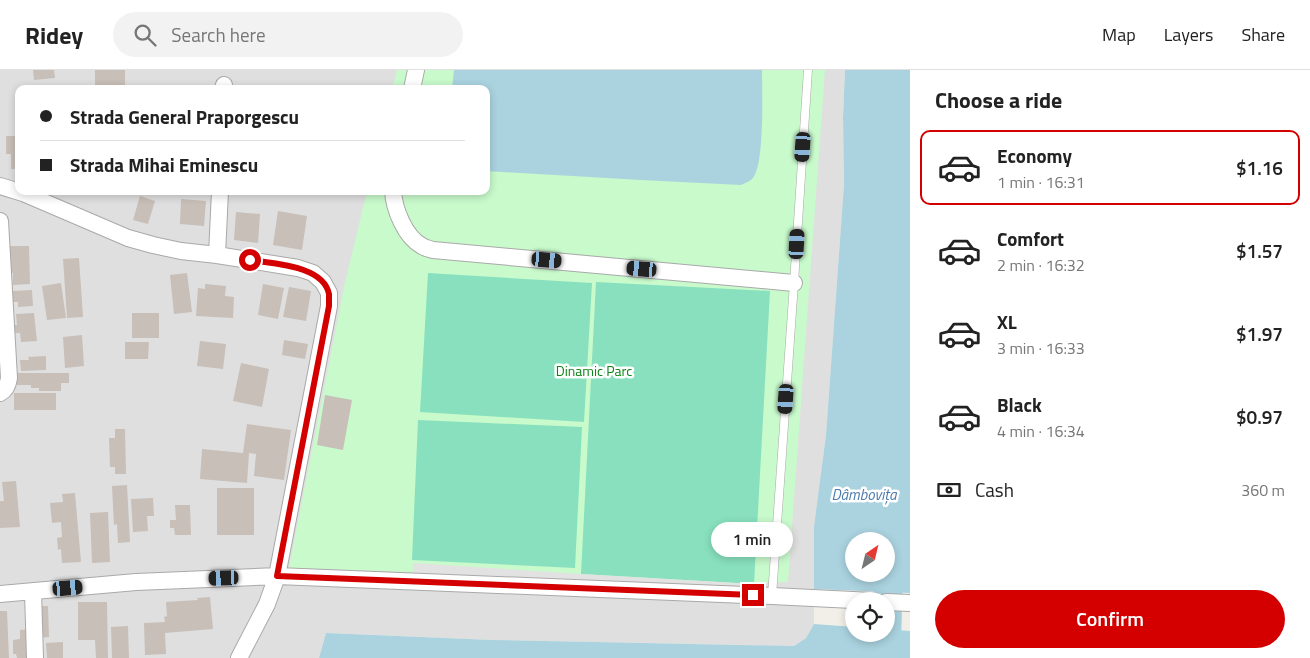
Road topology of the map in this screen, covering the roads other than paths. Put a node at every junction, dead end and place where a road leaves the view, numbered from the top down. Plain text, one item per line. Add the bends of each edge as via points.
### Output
1 (416, 70) edge
2 (808, 70) edge
3 (413, 85) edge
4 (0, 186) edge
5 (15, 191) edge
6 (28, 195) edge
7 (220, 195) edge
8 (394, 195) edge
9 (0, 221) edge
10 (217, 255) junction
11 (794, 283) junction
12 (0, 394) edge
13 (277, 576) junction
14 (33, 590) junction
15 (0, 594) edge
16 (772, 596) junction
17 (845, 600) edge
18 (895, 602) edge
19 (910, 603) edge
20 (35, 658) edge
21 (239, 658) edge

1 - 3 street
2 - 11 lane
4 - 5 street
6 - 10 street via 128,238 181,251
7 - 10 street
8 - 11 street via 395,206 408,232 422,246 433,250
9 - 12 street via 9,378
10 - 13 street via 298,268 323,282 328,293 324,334
11 - 16 lane
13 - 14 street
13 - 16 street
13 - 21 street via 267,604
14 - 15 street
14 - 20 street
16 - 17 street
18 - 19 street

